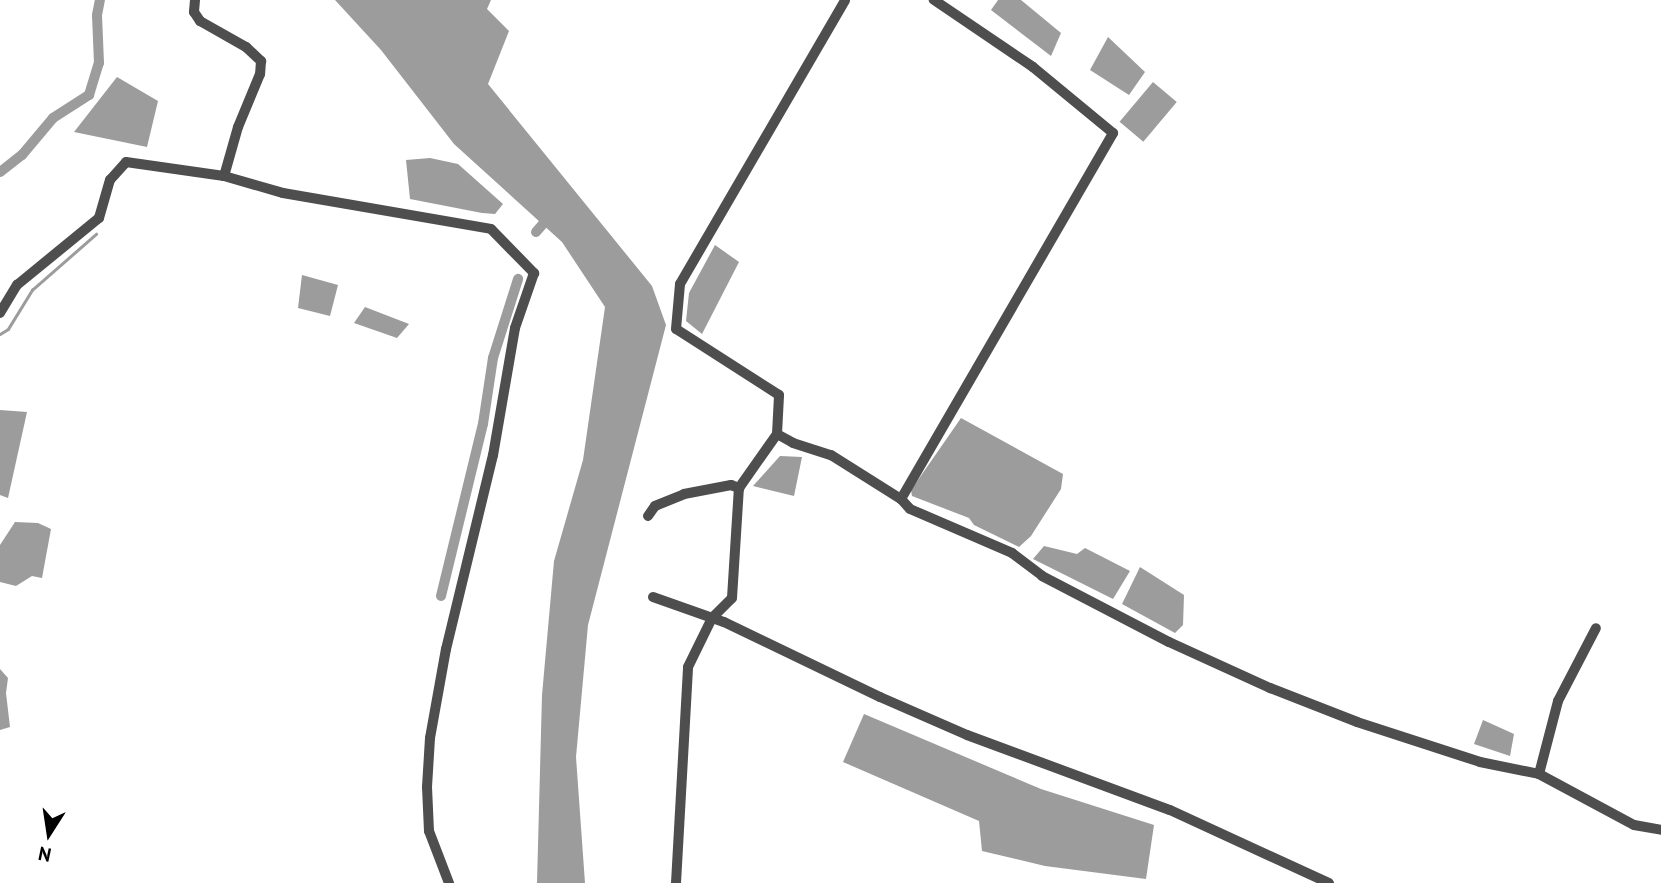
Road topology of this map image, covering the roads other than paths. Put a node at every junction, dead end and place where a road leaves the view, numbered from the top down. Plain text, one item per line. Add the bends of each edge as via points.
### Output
1 (195, 0) edge
2 (845, 0) edge
3 (934, 0) edge
4 (224, 176) junction
5 (0, 313) edge
6 (777, 434) junction
7 (739, 488) junction
8 (901, 499) junction
9 (648, 516) dead end
10 (653, 597) dead end
11 (712, 618) junction
12 (1596, 628) dead end
13 (1539, 774) junction
14 (1661, 830) edge
15 (449, 883) edge
16 (676, 883) edge
17 (1329, 883) edge

1 - 4 street via 194,12 200,21 261,61
2 - 6 street via 680,284 676,329 779,396
3 - 8 street via 1032,66 1113,133
4 - 5 street via 126,162 110,180 99,218 16,285
4 - 15 street via 283,193 491,229 534,273 515,328 493,455 446,649 430,738 429,831
6 - 7 street
6 - 8 street via 831,455
7 - 9 street via 731,485 684,494 655,506
7 - 11 street via 732,598
8 - 13 street via 910,509 1012,553 1042,576 1169,642 1270,688 1480,762
10 - 11 street
11 - 16 street via 688,667
11 - 17 street via 942,724 1170,810
12 - 13 street via 1559,701
13 - 14 street via 1634,825

